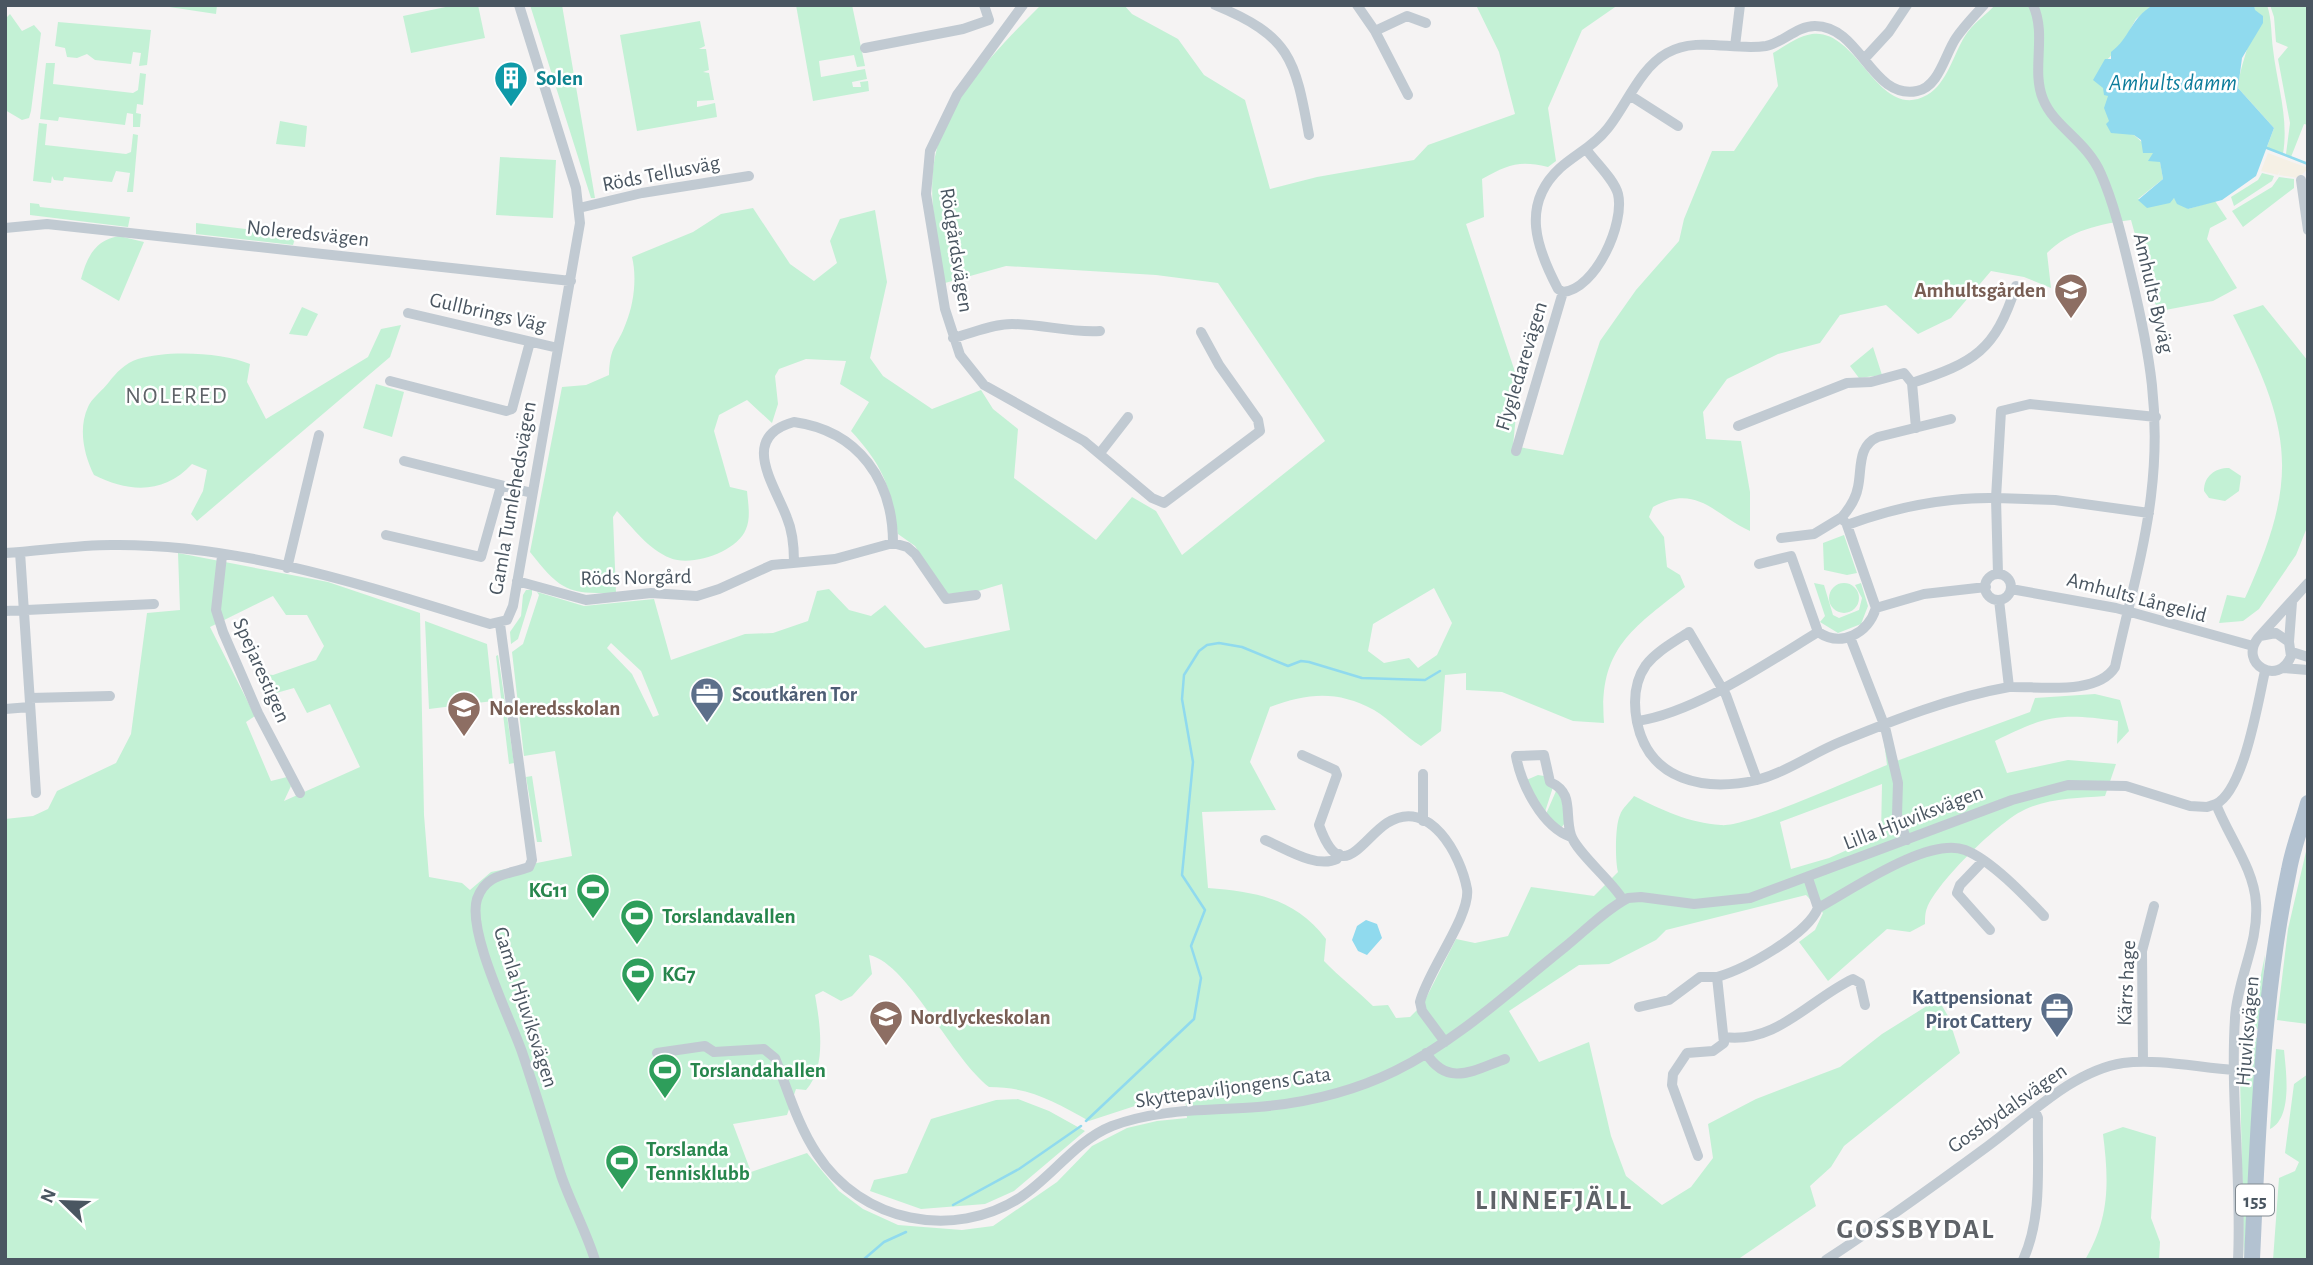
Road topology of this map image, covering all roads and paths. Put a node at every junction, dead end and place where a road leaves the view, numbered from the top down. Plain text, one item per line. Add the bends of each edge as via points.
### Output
1 (519, 5) edge
2 (984, 5) edge
3 (1215, 5) edge
4 (1357, 5) edge
5 (1740, 5) edge
6 (1907, 5) edge
7 (1984, 5) edge
8 (2033, 5) edge
9 (1024, 6) edge
10 (1426, 23) dead end
11 (1375, 31) junction
12 (1735, 46) junction
13 (865, 48) dead end
14 (1865, 58) junction
15 (1408, 95) dead end
16 (1631, 96) junction
17 (1678, 126) dead end
18 (1309, 135) dead end
19 (1586, 149) junction
20 (749, 176) dead end
21 (2301, 180) dead end
22 (579, 208) junction
23 (5, 228) edge
24 (2308, 230) edge
25 (571, 281) junction
26 (2016, 286) dead end
27 (1563, 292) junction
28 (408, 313) dead end
29 (1100, 331) dead end
30 (1201, 332) dead end
31 (953, 338) junction
32 (530, 342) junction
33 (558, 348) junction
34 (390, 381) dead end
35 (1912, 383) junction
36 (1128, 417) dead end
37 (2156, 418) junction
38 (1951, 419) dead end
39 (1738, 426) dead end
40 (1916, 428) junction
41 (319, 435) dead end
42 (1516, 451) dead end
43 (1100, 453) junction
44 (404, 461) dead end
45 (501, 486) junction
46 (531, 493) junction
47 (1996, 498) junction
48 (2149, 513) junction
49 (1844, 521) junction
50 (386, 535) dead end
51 (1781, 538) dead end
52 (893, 543) junction
53 (20, 552) junction
54 (5, 553) edge
55 (222, 556) junction
56 (794, 562) junction
57 (1759, 564) dead end
58 (287, 568) junction
59 (1998, 574) junction
60 (516, 581) junction
61 (2308, 583) edge
62 (1986, 587) junction
63 (2011, 589) junction
64 (976, 595) dead end
65 (1999, 600) junction
66 (2292, 602) junction
67 (154, 604) dead end
68 (1877, 608) junction
69 (24, 610) junction
70 (5, 611) edge
71 (2127, 611) junction
72 (499, 624) junction
73 (1818, 632) junction
74 (2260, 636) junction
75 (1850, 637) junction
76 (2253, 646) junction
77 (2290, 647) junction
78 (2308, 657) edge
79 (2284, 668) junction
80 (2308, 670) edge
81 (2265, 671) junction
82 (2010, 687) junction
83 (1724, 692) junction
84 (110, 696) dead end
85 (30, 703) junction
86 (5, 709) edge
87 (1637, 725) junction
88 (1885, 727) junction
89 (1302, 755) dead end
90 (1423, 774) dead end
91 (1756, 780) junction
92 (36, 793) dead end
93 (300, 793) dead end
94 (2216, 804) junction
95 (2307, 806) edge
96 (1423, 821) junction
97 (1571, 837) junction
98 (1265, 840) dead end
99 (1907, 840) junction
100 (1339, 854) junction
101 (1983, 861) junction
102 (1808, 878) junction
103 (1623, 901) junction
104 (2154, 906) dead end
105 (1818, 908) junction
106 (2044, 916) dead end
107 (1990, 930) dead end
108 (1717, 977) junction
109 (1865, 1005) dead end
110 (1639, 1007) dead end
111 (1724, 1037) junction
112 (1445, 1042) junction
113 (657, 1053) dead end
114 (1426, 1053) junction
115 (1505, 1059) dead end
116 (2143, 1062) junction
117 (2235, 1070) junction
118 (2035, 1111) junction
119 (1698, 1156) dead end
120 (596, 1260) edge
121 (1826, 1260) edge
122 (2023, 1260) edge
123 (2238, 1260) edge
124 (2252, 1260) edge

1 - 22 street, Gamla Tumlehedsvägen
2 - 13 street via 989,20
3 - 18 street via 1262,27 1288,54
4 - 11 street
5 - 12 street
6 - 14 street
7 - 14 street, Flygledarevägen via 1923,90 1892,88
8 - 37 street, Amhults Byväg via 2040,33 2042,97 2052,115 2095,160 2121,237 2150,359
9 - 31 street, Rödgårdsvägen via 957,95 930,151 928,215
10 - 11 street via 1407,16
11 - 15 street
12 - 14 street, Flygledarevägen via 1768,46 1814,26 1840,33
12 - 16 street, Flygledarevägen via 1677,48 1653,62
16 - 17 street
16 - 19 street, Flygledarevägen via 1609,128
19 - 27 street, Flygledarevägen via 1550,179 1539,199 1534,223 1541,257
19 - 27 street, Flygledarevägen via 1616,190 1615,228 1607,254 1575,289
20 - 22 street, Röds Tellusväg
21 - 24 street
22 - 25 street, Gamla Tumlehedsvägen
23 - 25 street, Noleredsvägen via 42,223
25 - 33 street, Gamla Tumlehedsvägen
26 - 35 street via 2000,325 1981,351 1963,365
27 - 42 street, Flygledarevägen
28 - 32 street, Gullbrings Väg
29 - 31 street via 1014,324
30 - 43 street, Rödgårdsvägen via 1258,420 1260,431 1164,503
31 - 43 street, Rödgårdsvägen via 984,385
32 - 33 street, Gullbrings Väg
32 - 34 street via 512,410
33 - 46 street, Gamla Tumlehedsvägen
35 - 39 street via 1899,372 1871,382 1846,383
35 - 40 street
36 - 43 street
37 - 47 street via 2030,404 2001,411
37 - 48 street, Amhults Byväg
38 - 40 street
40 - 49 street via 1868,443 1861,457 1858,490
41 - 58 street
44 - 45 street
45 - 46 street
45 - 50 street via 481,557
46 - 60 street, Gamla Tumlehedsvägen
47 - 48 street via 2055,500
47 - 49 street via 1917,504
47 - 59 street
48 - 71 street, Amhults Byväg
49 - 51 street via 1802,538
49 - 68 street
52 - 56 street, Röds Norgård via 855,555
52 - 56 street via 884,487 866,458 838,436 794,422 775,431 764,458 765,471 788,520
52 - 64 street via 915,554 946,599
53 - 54 street, Gamla Tumlehedsvägen
53 - 55 street, Gamla Tumlehedsvägen via 111,545
53 - 69 street
55 - 58 street, Gamla Tumlehedsvägen
55 - 93 street, Spejarestigen via 216,610 223,632
56 - 60 street, Röds Norgård via 764,567 697,596 651,593 586,600
57 - 73 street via 1791,556
58 - 72 street, Gamla Tumlehedsvägen
59 - 62 street via 1989,578
59 - 63 street via 2009,579
60 - 72 street, Gamla Tumlehedsvägen via 509,617
61 - 66 street
62 - 65 street via 1991,597
62 - 68 street via 1924,594
63 - 65 street
63 - 71 street, Amhults Långelid
65 - 82 street
66 - 74 street
66 - 77 street
67 - 69 street
68 - 75 street via 1863,630
69 - 70 street
69 - 85 street
71 - 76 street, Amhults Långelid
71 - 82 street, Amhults Byväg via 2110,675 2076,685
72 - 120 street, Gamla Hjuviksvägen via 532,860 529,867 500,874 486,883 477,899 476,915 493,981
73 - 75 street via 1835,639
73 - 83 street
74 - 76 street
74 - 77 street via 2276,632
75 - 88 street
76 - 81 street via 2254,661
77 - 78 street
77 - 79 street
79 - 80 street
79 - 81 street
81 - 94 street via 2238,773 2227,796
82 - 88 street via 1945,703
83 - 87 street
83 - 87 street via 1689,632 1654,656 1642,672 1634,699
83 - 91 street
84 - 85 street
85 - 86 street
85 - 92 street
87 - 91 street via 1652,757 1686,780 1728,785
88 - 91 street
88 - 99 street via 1898,783 1897,815
89 - 100 street via 1335,769 1337,775 1319,825 1325,840
90 - 96 street
94 - 99 street, Lilla Hjuviksvägen via 2190,806 2126,786 2068,785 2012,800
94 - 117 street via 2256,901 2253,944 2235,1009
95 - 124 main road, Hjuviksvägen / 155 via 2289,867 2276,940
96 - 100 street via 1386,823 1357,852
96 - 112 street via 1447,838 1467,890 1463,909 1420,1002
97 - 97 street via 1566,796 1560,786 1550,782 1544,755 1516,757 1523,784 1540,809
97 - 103 street
98 - 100 street via 1315,861 1329,863
99 - 102 street, Lilla Hjuviksvägen
101 - 105 street via 1962,849 1942,849 1867,877
101 - 106 street
101 - 107 street via 1957,893
102 - 103 street, Lilla Hjuviksvägen via 1721,903 1685,904 1636,897
102 - 105 street
103 - 112 street, Skyttepaviljongens Gata
104 - 116 street, Kärrs hage via 2142,951
105 - 108 street via 1795,935
108 - 110 street via 1700,977 1669,1000
108 - 111 street
109 - 111 street via 1860,983 1853,979 1768,1031
111 - 119 street via 1721,1048 1687,1053 1672,1080
112 - 114 street, Skyttepaviljongens Gata
113 - 114 street, Skyttepaviljongens Gata via 705,1046 714,1052 769,1052 810,1143 828,1170 880,1209 936,1222 974,1217 1008,1205 1088,1140 1130,1120 1336,1094
114 - 115 street via 1445,1073 1461,1074
116 - 117 street, Gossbydalsvägen
116 - 118 street, Gossbydalsvägen via 2096,1071
117 - 123 street
118 - 121 street, Gossbydalsvägen
118 - 122 street via 2036,1216

